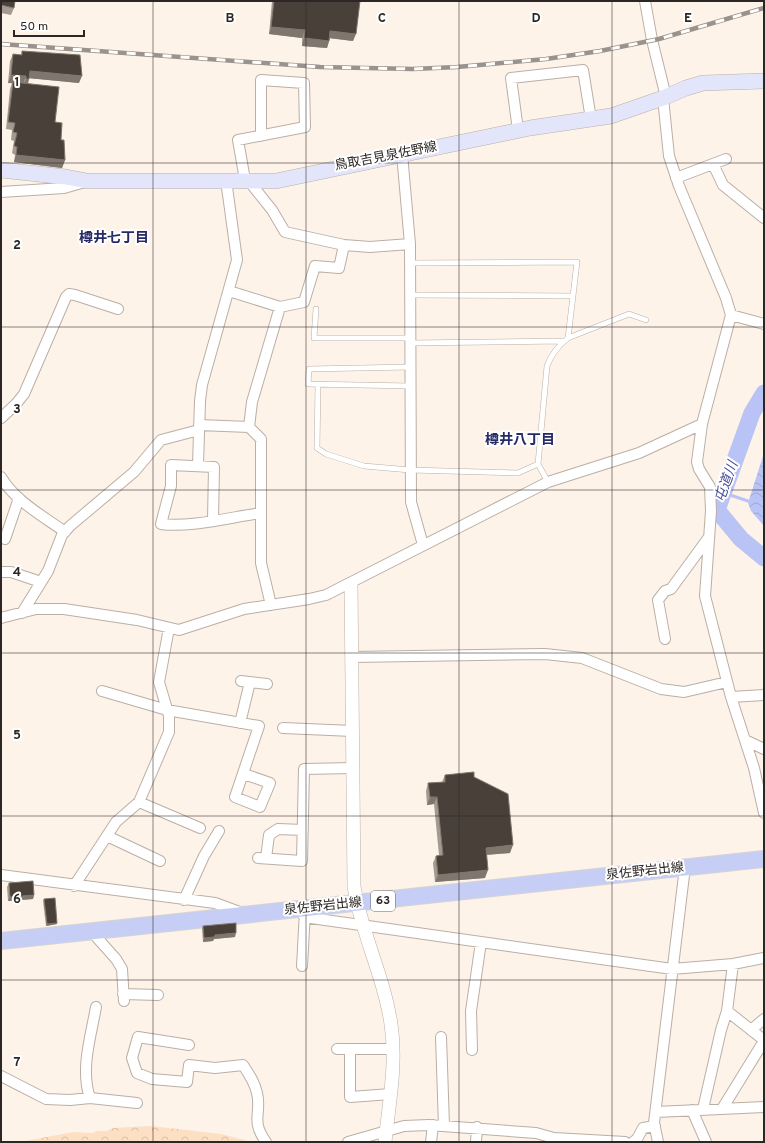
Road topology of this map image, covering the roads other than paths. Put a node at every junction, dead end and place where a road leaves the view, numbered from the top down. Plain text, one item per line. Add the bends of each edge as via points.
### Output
1 (645, 1) edge
2 (764, 81) edge
3 (664, 98) junction
4 (592, 119) junction
5 (518, 130) junction
6 (261, 136) junction
7 (402, 154) junction
8 (726, 159) dead end
9 (713, 164) junction
10 (1, 170) edge
11 (676, 178) junction
12 (226, 180) junction
13 (246, 180) junction
14 (87, 181) junction
15 (1, 192) edge
16 (764, 218) edge
17 (410, 244) junction
18 (344, 245) junction
19 (410, 263) junction
20 (229, 291) junction
21 (410, 295) junction
22 (573, 296) junction
23 (280, 307) junction
24 (118, 309) dead end
25 (316, 309) dead end
26 (731, 315) junction
27 (646, 320) dead end
28 (764, 324) edge
29 (566, 340) junction
30 (410, 341) junction
31 (410, 367) junction
32 (318, 384) junction
33 (410, 386) junction
34 (1, 418) edge
35 (702, 424) junction
36 (199, 427) junction
37 (249, 427) junction
38 (538, 464) junction
39 (198, 465) junction
40 (410, 470) junction
41 (1, 477) edge
42 (548, 482) junction
43 (19, 498) junction
44 (261, 513) junction
45 (213, 520) junction
46 (65, 532) junction
47 (710, 537) junction
48 (4, 539) dead end
49 (423, 544) junction
50 (1, 572) edge
51 (42, 582) junction
52 (351, 584) junction
53 (271, 605) junction
54 (22, 613) junction
55 (1, 618) edge
56 (169, 628) junction
57 (666, 639) dead end
58 (352, 657) junction
59 (727, 682) junction
60 (267, 684) dead end
61 (102, 690) dead end
62 (764, 695) edge
63 (731, 697) junction
64 (167, 710) junction
65 (240, 723) junction
66 (283, 728) dead end
67 (352, 731) junction
68 (745, 740) junction
69 (764, 749) edge
70 (353, 768) junction
71 (244, 774) dead end
72 (139, 802) junction
73 (764, 813) edge
74 (200, 828) dead end
75 (303, 830) junction
76 (219, 831) dead end
77 (107, 836) junction
78 (764, 859) edge
79 (160, 861) dead end
80 (684, 867) junction
81 (1, 876) edge
82 (74, 886) junction
83 (184, 900) junction
84 (357, 904) junction
85 (304, 913) junction
86 (247, 915) junction
87 (362, 926) junction
88 (91, 931) junction
89 (1, 941) edge
90 (481, 942) junction
91 (764, 958) edge
92 (733, 964) junction
93 (302, 966) dead end
94 (672, 969) junction
95 (158, 995) dead end
96 (96, 1007) dead end
97 (727, 1011) junction
98 (764, 1019) edge
99 (751, 1030) junction
100 (441, 1037) dead end
101 (764, 1040) edge
102 (189, 1045) dead end
103 (337, 1049) dead end
104 (350, 1049) junction
105 (394, 1050) junction
106 (472, 1050) dead end
107 (1, 1076) edge
108 (391, 1094) junction
109 (90, 1098) junction
110 (138, 1103) dead end
111 (764, 1106) edge
112 (703, 1109) junction
113 (722, 1109) junction
114 (692, 1110) junction
115 (656, 1112) junction
116 (439, 1125) junction
117 (655, 1126) junction
118 (477, 1128) junction
119 (386, 1136) edge
120 (266, 1142) edge
121 (348, 1142) edge
122 (431, 1142) edge
123 (476, 1142) edge
124 (625, 1142) edge
125 (633, 1142) edge
126 (658, 1142) edge
127 (706, 1142) edge

1 - 3 street
2 - 3 main road, 鳥取吉見泉佐野線 via 703,83
3 - 4 main road, 鳥取吉見泉佐野線 via 611,116
3 - 11 street via 669,156
4 - 5 main road, 鳥取吉見泉佐野線
4 - 5 street via 582,70 511,78
5 - 7 main road, 鳥取吉見泉佐野線
6 - 6 street via 261,80 304,84 305,127
6 - 13 street via 238,140
7 - 13 main road, 鳥取吉見泉佐野線 via 276,180
7 - 17 street
8 - 9 street
9 - 11 street
9 - 16 street via 723,185
10 - 14 main road, 鳥取吉見泉佐野線
11 - 26 street
12 - 13 main road, 鳥取吉見泉佐野線
12 - 14 main road, 鳥取吉見泉佐野線
12 - 20 street via 238,260
13 - 18 street via 272,210 285,232
14 - 15 street via 64,188
17 - 18 street via 370,247
17 - 19 street
18 - 23 street via 339,268 315,266 304,302
19 - 21 street
19 - 22 lane via 577,262
20 - 23 street
20 - 36 street via 202,385
21 - 22 lane
21 - 30 street
22 - 29 lane
23 - 37 street via 252,402
24 - 34 street via 69,294 24,394
25 - 30 lane via 314,338
26 - 28 street
26 - 35 street
27 - 29 lane via 629,314
29 - 30 lane
29 - 38 lane via 547,366
30 - 31 street
31 - 32 lane via 309,369 308,384
31 - 33 street
32 - 33 lane
32 - 40 lane via 317,448 326,454 364,466
33 - 40 street
35 - 42 street via 639,453
35 - 47 street via 697,462 710,487
36 - 37 street
36 - 39 street
36 - 46 street via 161,440 134,472
37 - 44 street via 261,439
38 - 40 lane via 518,473
38 - 42 lane
39 - 45 street via 214,467
39 - 45 street via 171,465 171,486 161,524
40 - 49 street via 411,502
41 - 43 street
42 - 49 street
43 - 46 street
43 - 48 street
44 - 45 street
44 - 53 street via 261,563
46 - 51 street
47 - 57 street via 671,589 665,591 658,600
47 - 59 street via 705,596
49 - 52 street
50 - 51 street via 11,572
51 - 54 street
52 - 53 street via 326,595
52 - 58 street
53 - 56 street via 244,609 179,630
54 - 55 street
54 - 56 street via 36,609 64,608
56 - 64 street via 159,682
58 - 59 street via 545,654 582,658 661,689 684,692
58 - 67 street
59 - 63 street
60 - 65 street via 245,681
61 - 64 street
62 - 63 street
63 - 68 street
64 - 65 street
64 - 72 street via 169,732
65 - 71 street via 259,726
66 - 67 street
67 - 70 street
68 - 69 street
68 - 73 street
70 - 75 street via 304,769
70 - 84 street via 354,886
72 - 74 street
72 - 77 street via 116,822
75 - 75 street via 278,829 269,835 262,858 302,861
76 - 83 street via 204,856
77 - 79 street
77 - 82 street
78 - 80 main road, 泉佐野岩出線 / 63
80 - 84 main road, 泉佐野岩出線 / 63
80 - 94 street
81 - 82 street
82 - 83 street
83 - 86 street via 215,904
84 - 85 main road, 泉佐野岩出線 / 63
84 - 87 street
85 - 86 main road, 泉佐野岩出線 / 63
85 - 87 street
85 - 93 street
86 - 88 main road, 泉佐野岩出線 / 63
87 - 90 street
87 - 105 street via 388,1004
88 - 89 main road, 泉佐野岩出線 / 63
88 - 95 street via 122,968 124,998
90 - 94 street
90 - 106 street via 471,1011
91 - 92 street
92 - 94 street
92 - 97 street
94 - 115 street
96 - 109 street via 86,1074
97 - 99 street
97 - 112 street
98 - 99 street
99 - 101 street
100 - 116 street
101 - 113 street
102 - 120 street via 138,1037 132,1058 136,1073 152,1079 187,1082 189,1065 215,1068 243,1065 258,1095 256,1120
103 - 104 street
104 - 105 street
104 - 108 street via 350,1097
105 - 108 street
107 - 109 street via 46,1099
108 - 119 street
109 - 110 street
111 - 113 street
112 - 113 street
112 - 114 street
114 - 115 street
114 - 127 street
115 - 117 street
116 - 118 street
116 - 119 street via 404,1126
116 - 122 street
117 - 125 street via 643,1128
117 - 126 street
118 - 123 street
118 - 124 street via 536,1132 554,1138
119 - 121 street

